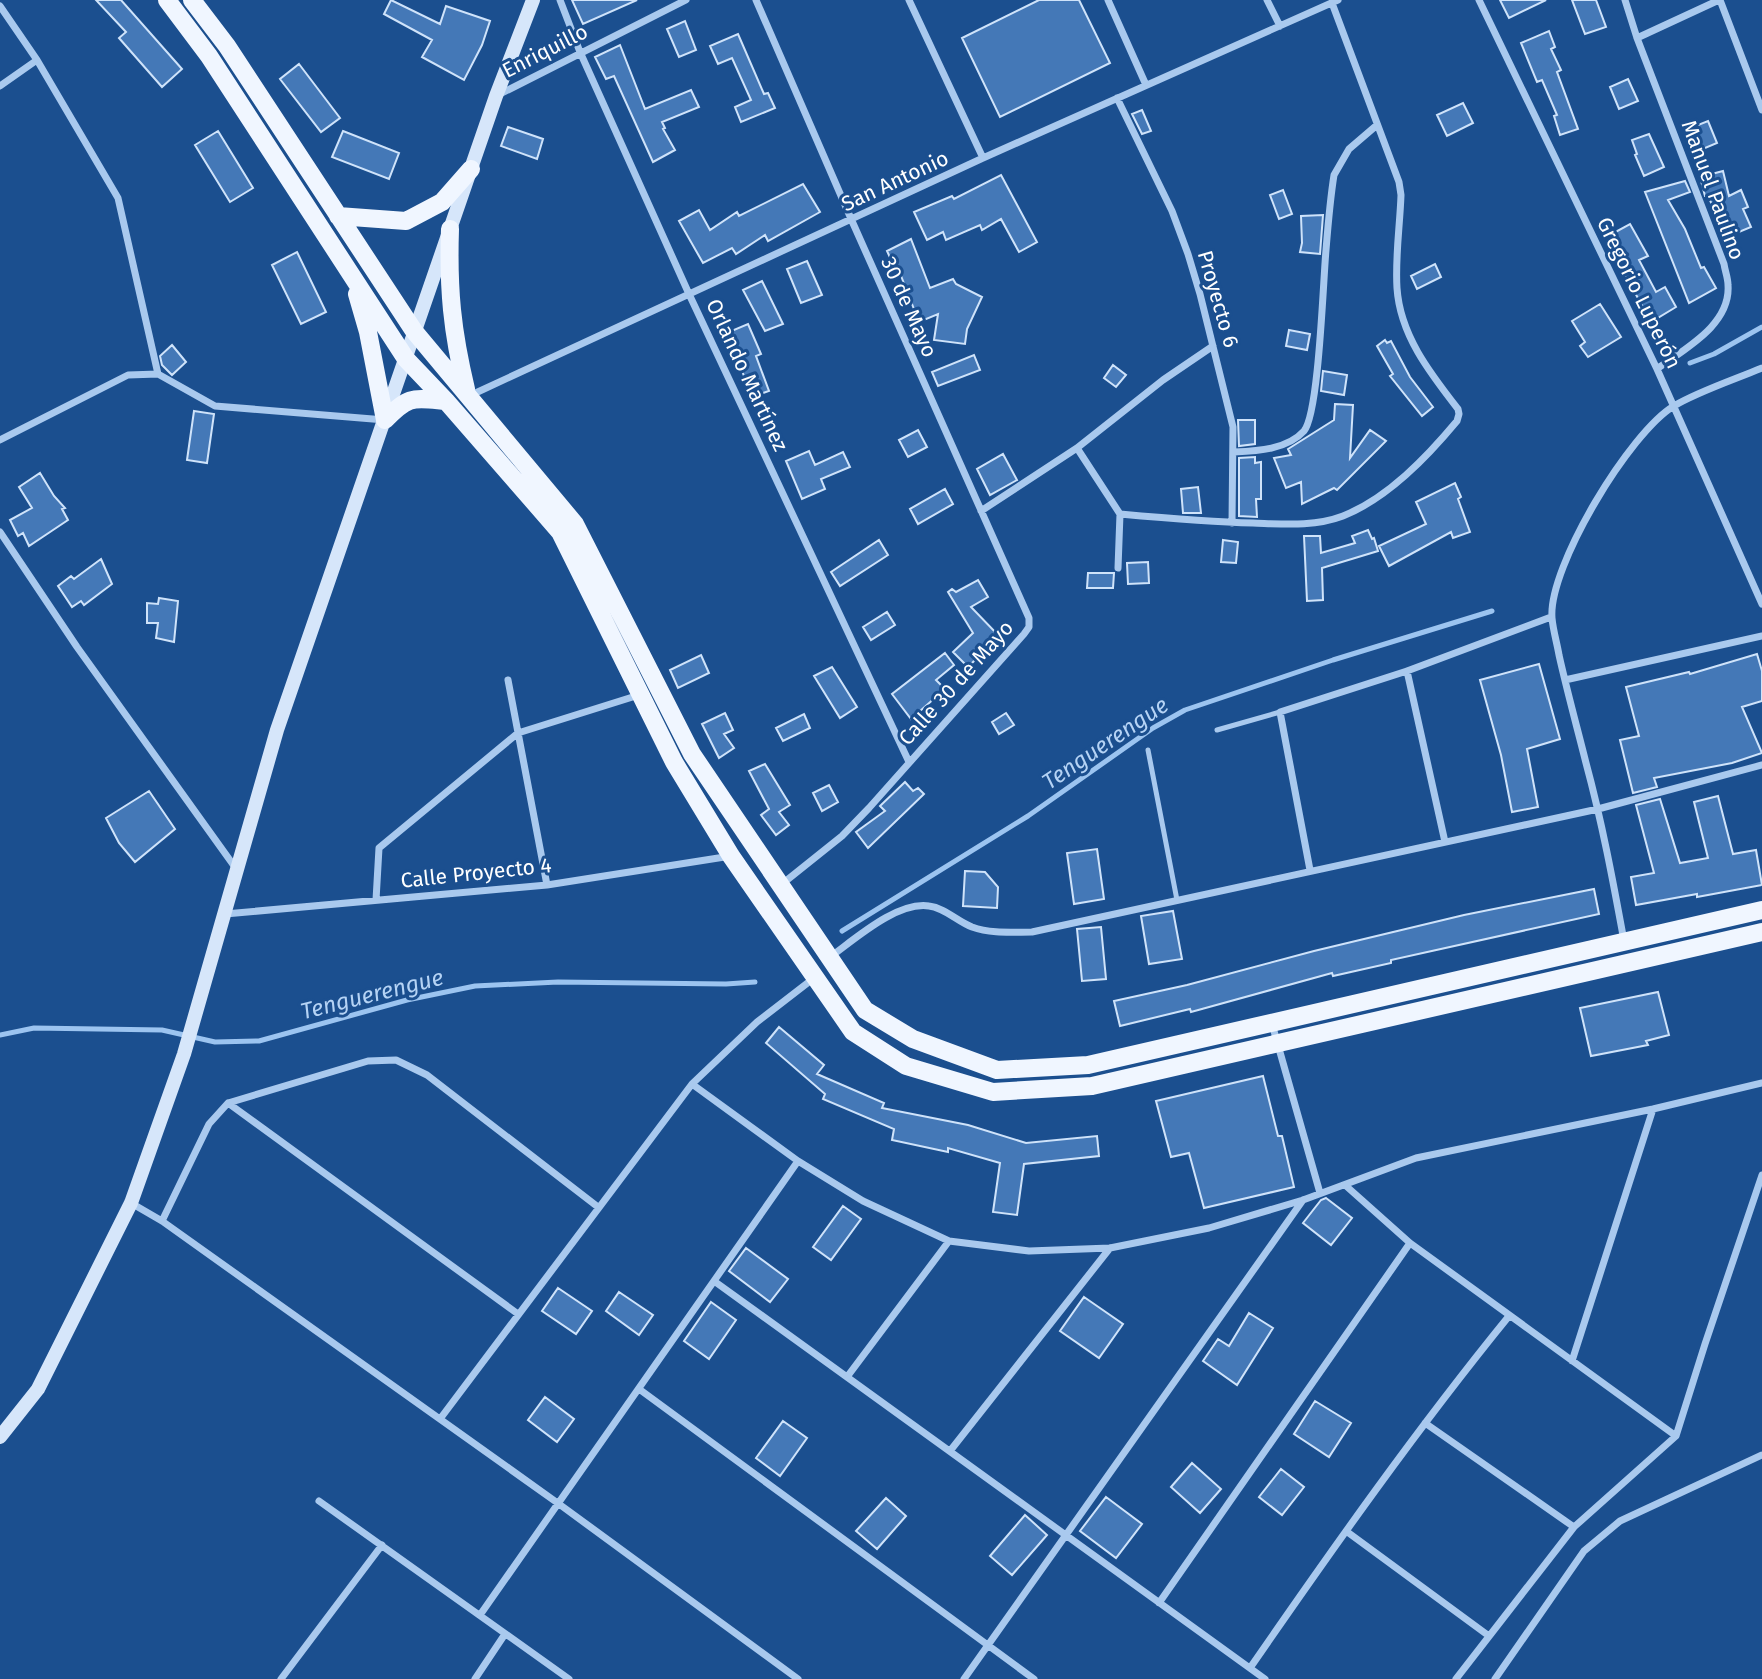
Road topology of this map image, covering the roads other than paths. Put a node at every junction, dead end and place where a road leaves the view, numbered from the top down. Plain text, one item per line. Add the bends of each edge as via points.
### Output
1 (167, 0) edge
2 (192, 0) edge
3 (533, 0) edge
4 (560, 0) edge
5 (687, 0) edge
6 (756, 0) edge
7 (909, 0) edge
8 (1108, 0) edge
9 (1268, 0) edge
10 (1479, 0) edge
11 (1625, 0) edge
12 (1719, 0) edge
13 (1335, 1) edge
14 (0, 6) edge
15 (1280, 26) junction
16 (1637, 38) junction
17 (580, 52) junction
18 (37, 60) junction
19 (1146, 85) junction
20 (0, 86) edge
21 (496, 96) junction
22 (1117, 98) junction
23 (1762, 110) edge
24 (1377, 125) junction
25 (983, 158) junction
26 (471, 169) junction
27 (338, 216) junction
28 (852, 220) junction
29 (450, 229) junction
30 (351, 275) junction
31 (689, 294) junction
32 (414, 331) junction
33 (1213, 346) junction
34 (406, 359) junction
35 (1762, 368) edge
36 (1657, 369) junction
37 (158, 374) junction
38 (468, 396) junction
39 (446, 401) junction
40 (1674, 406) junction
41 (385, 420) junction
42 (0, 439) edge
43 (1076, 448) junction
44 (1233, 452) junction
45 (981, 511) junction
46 (1120, 514) junction
47 (1232, 523) junction
48 (0, 532) edge
49 (1118, 568) dead end
50 (1762, 604) edge
51 (1551, 617) junction
52 (1029, 627) joint
53 (1762, 636) edge
54 (1407, 671) junction
55 (508, 680) dead end
56 (1565, 680) junction
57 (640, 695) junction
58 (1280, 712) junction
59 (1217, 730) dead end
60 (518, 733) junction
61 (1148, 750) dead end
62 (909, 762) junction
63 (1762, 765) edge
64 (1598, 808) junction
65 (1444, 842) junction
66 (730, 856) junction
67 (237, 870) junction
68 (1310, 870) junction
69 (547, 885) junction
70 (781, 885) junction
71 (376, 900) junction
72 (1177, 900) junction
73 (1762, 910) edge
74 (224, 914) junction
75 (1762, 932) edge
76 (1625, 941) junction
77 (830, 957) junction
78 (815, 978) junction
79 (1272, 1024) junction
80 (1276, 1044) junction
81 (1762, 1083) edge
82 (692, 1084) junction
83 (228, 1103) junction
84 (1653, 1109) junction
85 (798, 1161) junction
86 (1762, 1175) edge
87 (1345, 1185) junction
88 (1320, 1193) junction
89 (1303, 1200) junction
90 (131, 1203) junction
91 (598, 1207) junction
92 (162, 1221) junction
93 (949, 1241) junction
94 (1410, 1243) junction
95 (1110, 1248) junction
96 (714, 1281) junction
97 (518, 1314) junction
98 (1509, 1316) junction
99 (1572, 1361) junction
100 (847, 1377) junction
101 (639, 1389) junction
102 (440, 1419) junction
103 (1425, 1423) junction
104 (1676, 1436) junction
105 (0, 1437) edge
106 (950, 1451) junction
107 (1762, 1455) edge
108 (319, 1501) dead end
109 (559, 1504) junction
110 (1574, 1527) junction
111 (1346, 1531) junction
112 (1066, 1535) junction
113 (382, 1545) junction
114 (1159, 1603) junction
115 (480, 1615) junction
116 (505, 1634) junction
117 (1489, 1636) junction
118 (988, 1645) junction
119 (1250, 1668) junction
120 (281, 1679) edge
121 (475, 1679) edge
122 (569, 1679) edge
123 (798, 1679) edge
124 (964, 1679) edge
125 (1034, 1679) edge
126 (1265, 1679) edge
127 (1456, 1679) edge
128 (1495, 1679) edge

1 - 30 main road via 209,56
2 - 27 main road
3 - 21 main road
4 - 17 street, Orlando Martínez
5 - 17 street, Enriquillo
6 - 28 street, 30 de Mayo
7 - 25 street
8 - 19 street
9 - 15 street
10 - 36 street, Gregorio Luperón
11 - 16 street, Manuel Paulino
12 - 16 street
12 - 23 street
13 - 15 street, San Antonio
13 - 24 street
14 - 18 street
15 - 19 street, San Antonio
16 - 36 street, Manuel Paulino via 1729,287 1724,309 1711,328
17 - 21 street, Enriquillo
17 - 31 street, Orlando Martínez
18 - 20 street
18 - 37 street via 118,198
19 - 22 street, San Antonio
21 - 26 main road
22 - 25 street, San Antonio
22 - 33 street, Proyecto 6 via 1188,254
24 - 44 street via 1349,149 1334,175 1309,424 1293,440 1277,446
24 - 47 street via 1401,195 1397,289 1402,315 1428,370 1458,409 1457,421 1424,460 1366,505 1342,516 1296,525
25 - 28 street, San Antonio
26 - 27 main road via 442,202 406,222
26 - 29 main road
27 - 32 main road
28 - 31 street, San Antonio
28 - 45 street, 30 de Mayo
29 - 32 main road
29 - 38 main road via 452,319
30 - 34 main road
30 - 41 main road via 368,332
31 - 38 street, San Antonio
31 - 62 street, Orlando Martínez
32 - 34 main road
32 - 38 main road
33 - 43 street
33 - 44 street, Proyecto 6 via 1233,427
34 - 39 main road
34 - 41 main road
35 - 40 street
36 - 40 street, Gregorio Luperón
37 - 41 street via 215,406
37 - 42 street via 128,375
38 - 70 main road via 575,524 692,754
39 - 41 main road via 417,398 402,402
39 - 57 main road via 560,532
40 - 50 street, Gregorio Luperón
40 - 51 street via 1648,427 1622,459 1594,506 1563,568
41 - 67 main road via 277,730
43 - 45 street
43 - 46 street
44 - 47 street, Proyecto 6
45 - 52 street, 30 de Mayo
46 - 47 street
46 - 49 street
48 - 67 street
51 - 54 street
51 - 56 street
52 - 62 street, Calle 30 de Mayo
53 - 56 street
54 - 58 street
54 - 65 street
55 - 60 street
56 - 64 street
57 - 60 street
57 - 66 main road
58 - 59 lane
58 - 68 street
60 - 69 street
60 - 71 street via 379,848
61 - 72 lane
62 - 70 street, Calle 30 de Mayo via 842,836
63 - 64 street
64 - 65 street
64 - 76 street
65 - 68 street
66 - 69 street, Calle Proyecto 4
66 - 78 main road
67 - 74 main road
68 - 72 street
69 - 71 street, Calle Proyecto 4
70 - 77 main road
71 - 74 street, Calle Proyecto 4
72 - 77 street via 1032,932 1001,933 972,927 928,905 911,906 890,915
73 - 76 main road
74 - 90 main road via 184,1054
75 - 80 main road
76 - 79 main road
77 - 79 main road via 865,1010 913,1039 997,1070 1088,1065
78 - 80 main road via 853,1032 906,1066 993,1092 1092,1086
78 - 82 street via 757,1022
79 - 80 street
80 - 88 street
81 - 84 street
82 - 85 street
82 - 91 street
83 - 91 street via 368,1061 396,1060 427,1075
83 - 92 street via 209,1124
83 - 97 street
84 - 87 street via 1416,1158
84 - 99 street
85 - 93 street via 863,1201
85 - 96 street
86 - 104 street
87 - 88 street
87 - 94 street
88 - 89 street
89 - 95 street via 1209,1228
89 - 112 street
90 - 92 street
90 - 105 main road via 38,1389
91 - 97 street
92 - 102 street
93 - 95 street via 1028,1251
93 - 100 street
94 - 98 street
94 - 114 street
95 - 106 street
96 - 100 street
96 - 101 street
97 - 102 street
98 - 99 street
98 - 103 street
99 - 104 street
100 - 106 street
101 - 109 street
101 - 118 street
102 - 109 street
103 - 110 street
103 - 111 street
104 - 110 street
106 - 112 street
107 - 128 street via 1620,1521 1584,1551
108 - 113 street
109 - 115 street
109 - 123 street
110 - 117 street
111 - 117 street
111 - 119 street
112 - 114 street
112 - 118 street
113 - 115 street
113 - 120 street
114 - 119 street
115 - 116 street
116 - 121 street
116 - 122 street
117 - 127 street
118 - 124 street
118 - 125 street
119 - 126 street

